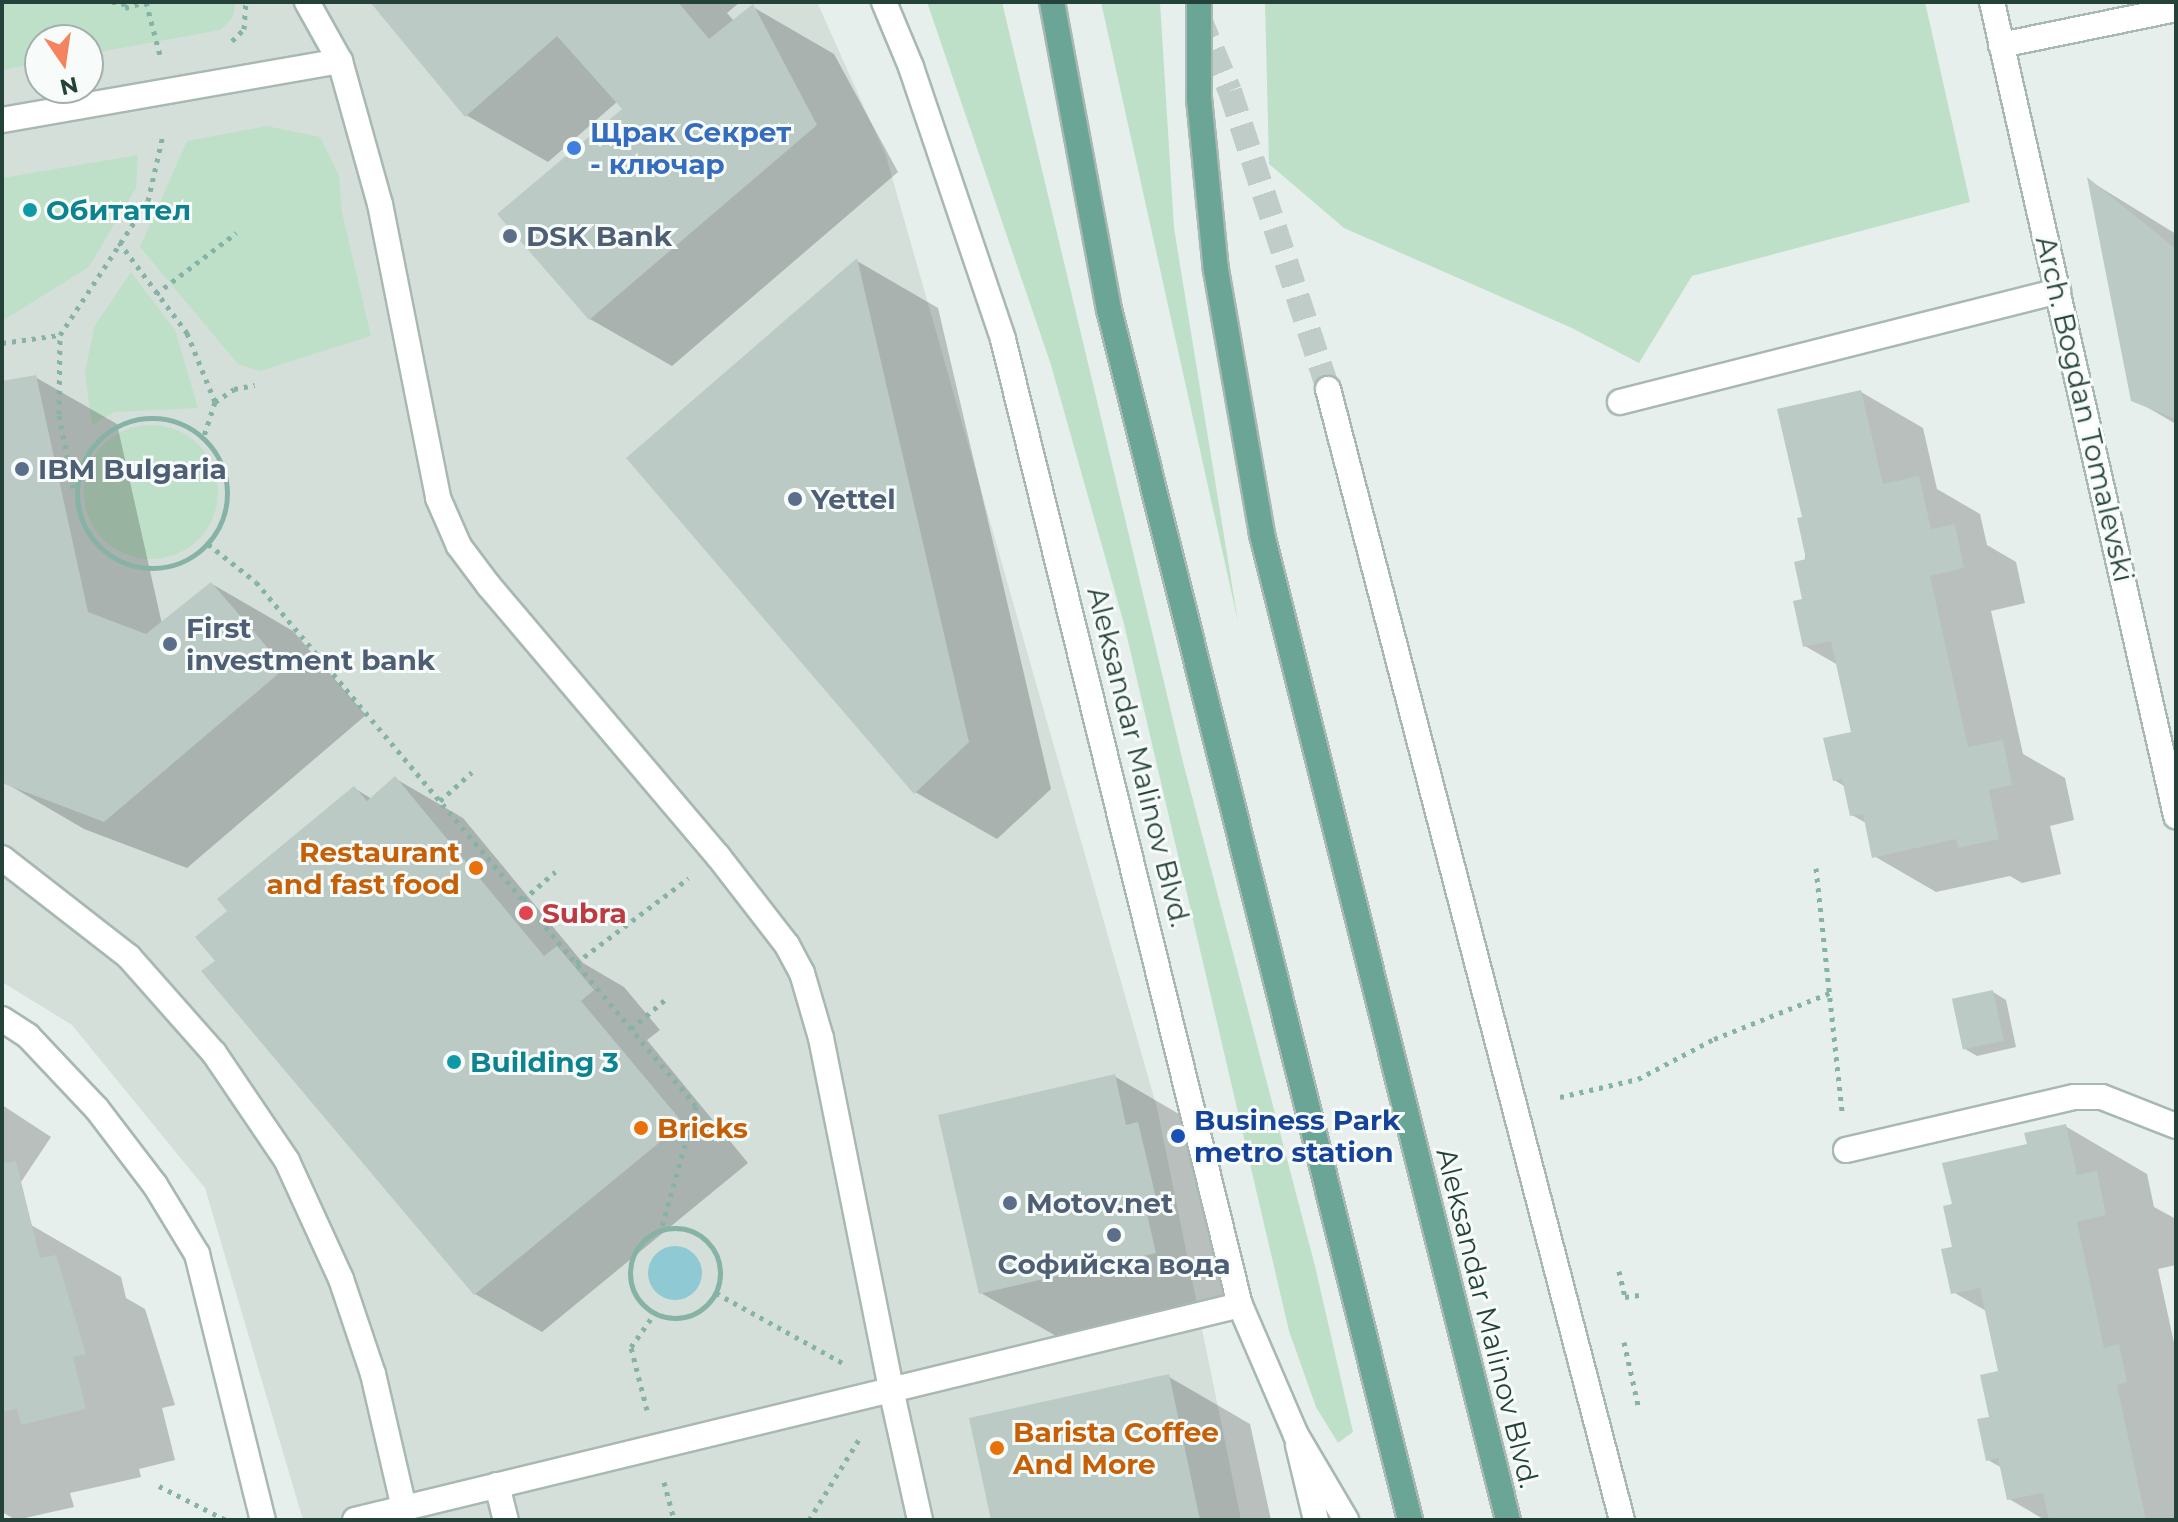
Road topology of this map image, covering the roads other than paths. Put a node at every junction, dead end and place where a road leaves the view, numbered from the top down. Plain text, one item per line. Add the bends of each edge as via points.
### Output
1 (307, 2) edge
2 (884, 2) edge
3 (1052, 2) edge
4 (1199, 2) edge
5 (1992, 2) edge
6 (2176, 9) edge
7 (2001, 45) junction
8 (340, 61) junction
9 (2, 120) edge
10 (2058, 291) junction
11 (1328, 389) tunnel mouth
12 (1620, 402) dead end
13 (2176, 816) edge
14 (2, 858) edge
15 (2, 1019) edge
16 (2176, 1126) edge
17 (1846, 1150) road end
18 (1240, 1305) junction
19 (891, 1389) junction
20 (1296, 1435) junction
21 (497, 1485) junction
22 (404, 1508) junction
23 (263, 1520) edge
24 (355, 1520) edge
25 (506, 1520) edge
26 (920, 1520) edge
27 (1316, 1520) edge
28 (1346, 1520) edge
29 (1410, 1520) edge
30 (1508, 1520) edge
31 (1622, 1520) edge

1 - 8 street
2 - 18 street, Aleksandar Malinov Blvd. via 1003,339
3 - 29 main road via 1109,309
4 - 30 main road, Aleksandar Malinov Blvd. via 1199,98 1216,270 1262,534
5 - 7 street, Arch. Bogdan Tomalevski
6 - 7 street
7 - 10 street, Arch. Bogdan Tomalevski
8 - 9 street
8 - 19 street via 377,189 426,453 459,546 718,856 787,945 802,973 821,1038
10 - 12 street
10 - 13 street, Arch. Bogdan Tomalevski
11 - 31 street
14 - 22 street via 129,957 214,1053 287,1161 346,1292 373,1374
15 - 23 street via 28,1036 97,1109 155,1185 197,1254
16 - 17 street via 2102,1097 2074,1097
18 - 19 street
18 - 20 street, Aleksandar Malinov Blvd.
19 - 21 street
19 - 26 street
20 - 27 street
20 - 28 street, Aleksandar Malinov Blvd.
21 - 22 street
21 - 25 street
22 - 24 street

